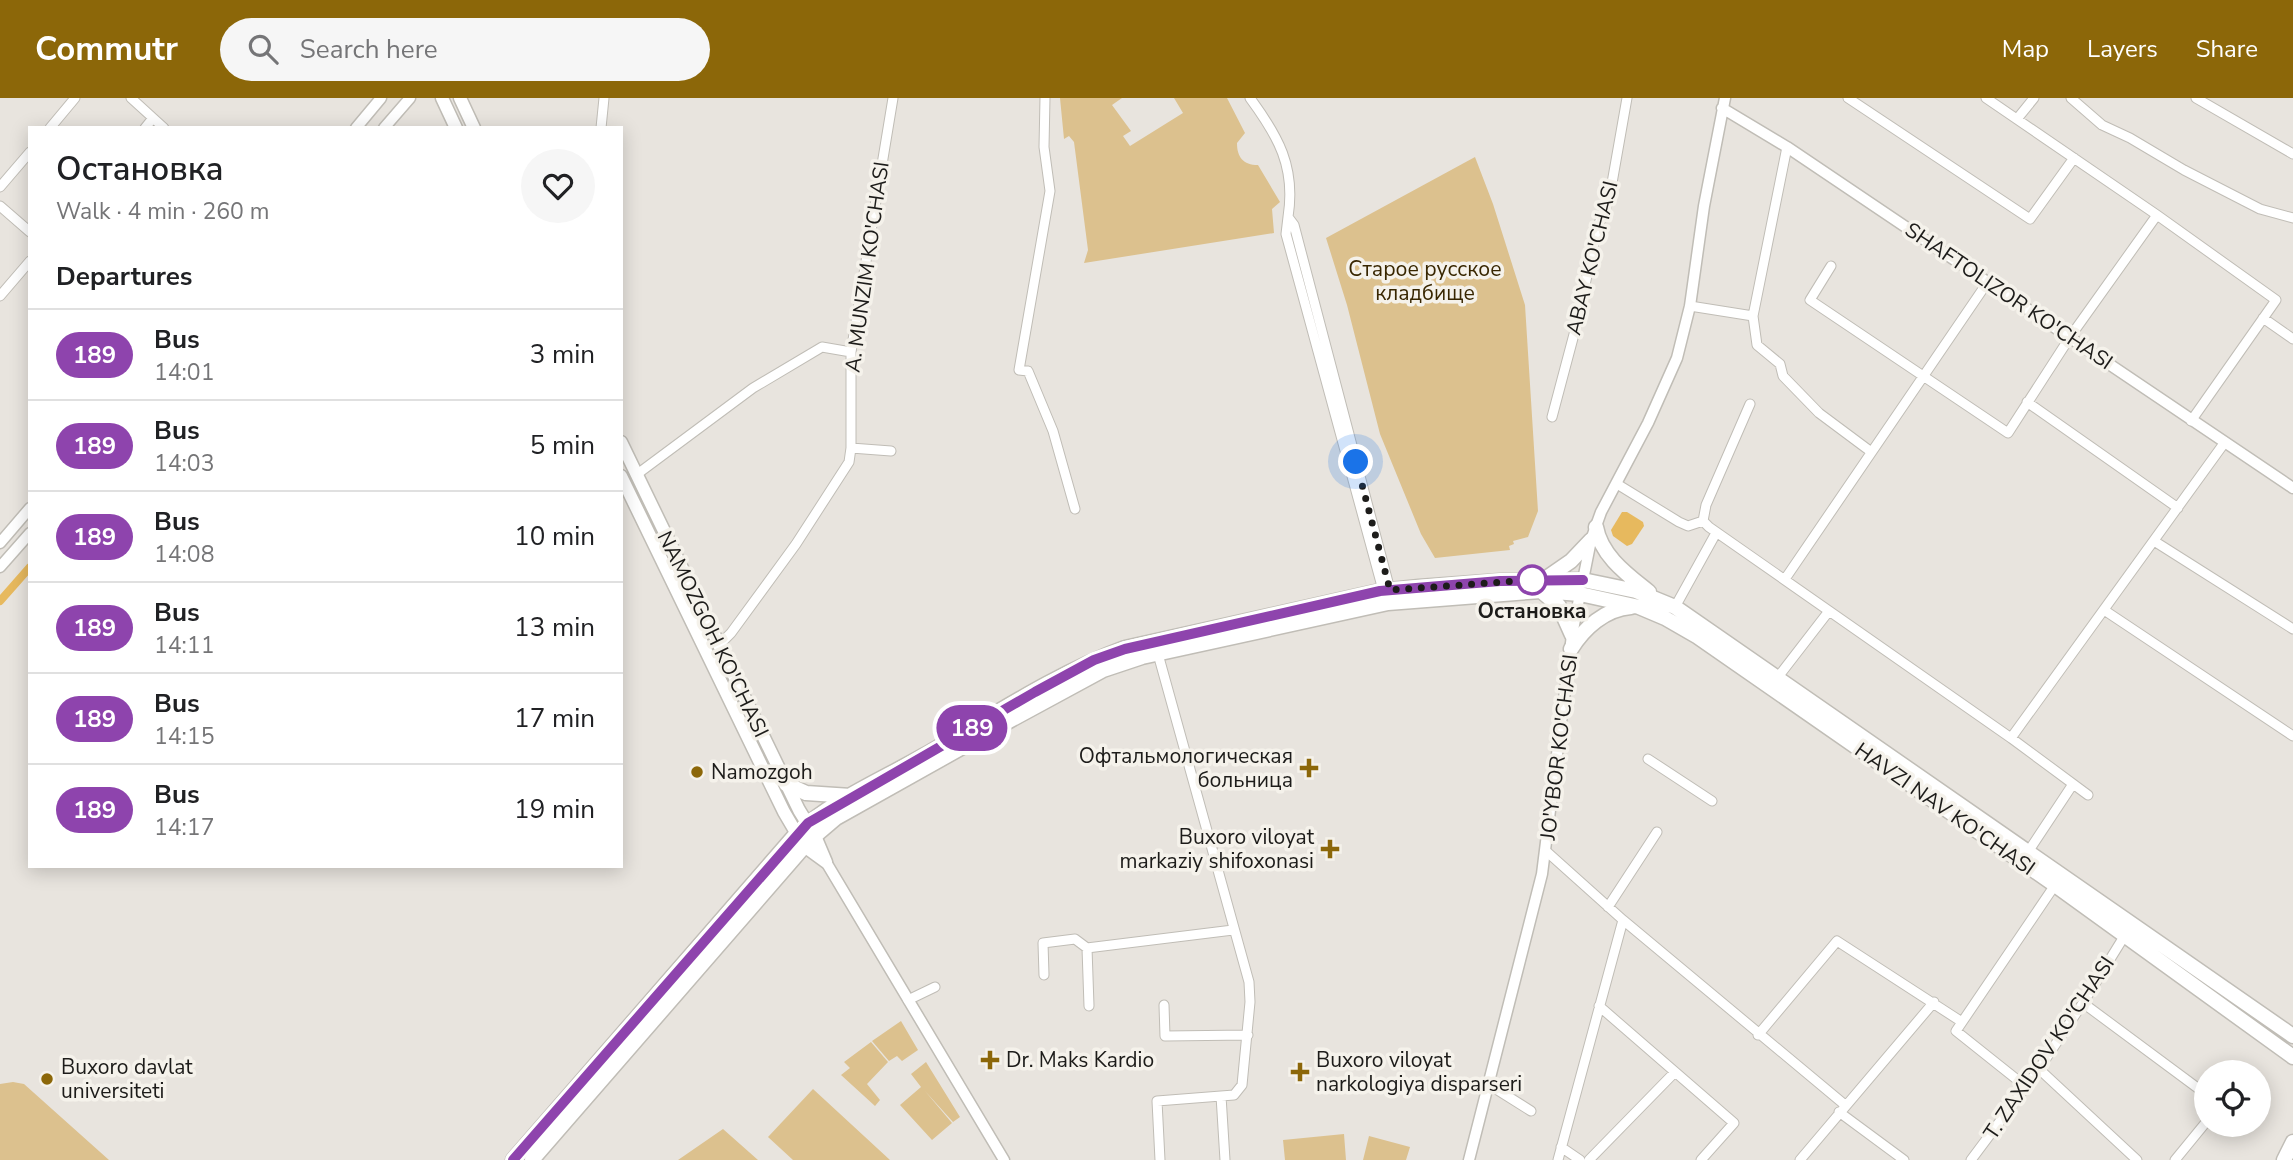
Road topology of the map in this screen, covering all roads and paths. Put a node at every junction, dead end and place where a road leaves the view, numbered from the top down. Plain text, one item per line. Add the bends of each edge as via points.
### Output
1 (75, 98) edge
2 (131, 98) edge
3 (381, 98) edge
4 (410, 98) edge
5 (442, 98) edge
6 (460, 98) edge
7 (604, 98) edge
8 (893, 98) edge
9 (1045, 98) edge
10 (1250, 98) edge
11 (1628, 98) edge
12 (1848, 98) edge
13 (1986, 98) edge
14 (2034, 98) edge
15 (2071, 98) edge
16 (2196, 98) edge
17 (1724, 103) edge
18 (153, 118) junction
19 (2017, 119) junction
20 (52, 126) edge
21 (147, 126) edge
22 (161, 126) edge
23 (358, 126) edge
24 (386, 126) edge
25 (455, 126) edge
26 (473, 126) edge
27 (601, 126) edge
28 (1787, 147) junction
29 (28, 154) edge
30 (2293, 154) edge
31 (2074, 158) junction
32 (0, 187) edge
33 (0, 206) edge
34 (2157, 215) junction
35 (2293, 218) edge
36 (28, 230) edge
37 (28, 263) edge
38 (1831, 266) dead end
39 (1987, 282) junction
40 (0, 296) edge
41 (1690, 306) junction
42 (1753, 316) junction
43 (2263, 318) junction
44 (2070, 337) junction
45 (2293, 339) edge
46 (851, 352) junction
47 (1924, 376) junction
48 (2027, 402) junction
49 (1749, 404) dead end
50 (1552, 417) dead end
51 (2191, 421) junction
52 (2225, 442) junction
53 (623, 448) edge
54 (851, 448) junction
55 (891, 452) dead end
56 (1870, 452) junction
57 (630, 468) edge
58 (623, 480) edge
59 (1617, 484) junction
60 (2293, 488) edge
61 (2178, 508) junction
62 (1075, 509) dead end
63 (28, 510) edge
64 (1703, 521) junction
65 (1716, 533) junction
66 (1593, 534) junction
67 (28, 535) edge
68 (2154, 541) junction
69 (0, 543) edge
70 (0, 567) edge
71 (1785, 579) junction
72 (1543, 585) junction
73 (1581, 587) junction
74 (1385, 591) junction
75 (1655, 598) junction
76 (1639, 607) junction
77 (1675, 607) junction
78 (2104, 610) junction
79 (1829, 611) junction
80 (2293, 629) edge
81 (1572, 642) junction
82 (718, 646) junction
83 (1158, 654) junction
84 (1778, 677) junction
85 (2293, 736) edge
86 (2011, 738) junction
87 (1648, 759) dead end
88 (786, 784) junction
89 (2073, 784) junction
90 (2088, 795) dead end
91 (852, 796) junction
92 (1712, 801) dead end
93 (1657, 832) dead end
94 (806, 835) junction
95 (1546, 851) junction
96 (2028, 852) junction
97 (826, 862) joint
98 (2055, 886) junction
99 (1608, 907) junction
100 (1623, 920) junction
101 (1233, 930) junction
102 (2125, 935) junction
103 (1087, 948) junction
104 (1044, 975) dead end
105 (935, 987) dead end
106 (908, 1000) junction
107 (1934, 1002) junction
108 (2083, 1003) junction
109 (1164, 1005) dead end
110 (1089, 1006) dead end
111 (1599, 1006) junction
112 (1962, 1022) junction
113 (1248, 1035) junction
114 (1758, 1035) junction
115 (2293, 1036) edge
116 (2293, 1057) edge
117 (2039, 1069) junction
118 (1675, 1072) junction
119 (2020, 1082) dead end
120 (1488, 1084) junction
121 (2194, 1086) edge
122 (1221, 1096) junction
123 (1842, 1109) junction
124 (1531, 1111) dead end
125 (2194, 1137) edge
126 (2293, 1142) edge
127 (1561, 1147) junction
128 (513, 1160) edge
129 (532, 1160) edge
130 (1004, 1160) edge
131 (1160, 1160) edge
132 (1225, 1160) edge
133 (1469, 1160) edge
134 (1558, 1160) edge
135 (1580, 1160) edge
136 (1589, 1160) edge
137 (1701, 1160) edge
138 (1800, 1160) edge
139 (1904, 1160) edge
140 (1971, 1160) edge
141 (2137, 1160) edge
142 (2175, 1160) edge
143 (2284, 1160) edge

1 - 20 street
2 - 18 street
3 - 23 street
4 - 24 street
5 - 25 main road
6 - 26 main road
7 - 27 street
8 - 46 street, A. MUNZIM KO'CHASI
9 - 62 street via 1044,147 1050,191 1019,370 1028,371 1053,431
10 - 74 street via 1275,133 1288,172 1288,217 1294,225
11 - 50 street, ABAY KO'CHASI via 1609,200 1597,228
12 - 31 street via 2030,219
13 - 19 street
14 - 19 street
15 - 35 street via 2102,125 2184,170 2260,209
16 - 30 street
17 - 28 street, SHAFTOLIZOR KO'CHASI
17 - 41 street, JO'YBOR KO'CHASI
18 - 21 street
18 - 22 street
19 - 31 street
28 - 39 street, SHAFTOLIZOR KO'CHASI
28 - 42 street
29 - 32 street
31 - 34 street
33 - 36 street
34 - 43 street via 2276,300
34 - 44 street
37 - 40 street
38 - 47 street via 1810,300
39 - 44 street, SHAFTOLIZOR KO'CHASI
39 - 47 street
41 - 42 street
41 - 59 street, JO'YBOR KO'CHASI via 1676,358
42 - 56 street via 1758,345 1780,364 1783,376 1819,413
43 - 45 street
43 - 51 street
44 - 48 street
44 - 51 street, SHAFTOLIZOR KO'CHASI
46 - 54 street, A. MUNZIM KO'CHASI
46 - 57 street via 822,347
47 - 48 street via 2008,433
47 - 56 street
48 - 61 street
49 - 64 street
51 - 52 street, SHAFTOLIZOR KO'CHASI
52 - 60 street, SHAFTOLIZOR KO'CHASI
52 - 61 street
53 - 57 main road, NAMOZGOH KO'CHASI
54 - 55 street
54 - 82 street, A. MUNZIM KO'CHASI via 849,462 796,544
56 - 71 street
57 - 82 main road, NAMOZGOH KO'CHASI
58 - 94 main road, NAMOZGOH KO'CHASI
59 - 64 street via 1688,526
59 - 66 street, JO'YBOR KO'CHASI
61 - 68 street
63 - 69 street
64 - 65 street
65 - 71 street
65 - 77 street
66 - 72 main road
66 - 73 street, JO'YBOR KO'CHASI
66 - 75 main road via 1614,561
67 - 70 street
68 - 78 street
68 - 80 street
71 - 79 street
72 - 73 main road
72 - 74 main road
72 - 81 main road via 1559,606
72 - 83 main road via 1388,603
73 - 75 main road, HAVZI NAV KO'CHASI via 1622,586
73 - 76 main road, HAVZI NAV KO'CHASI
73 - 81 street, JO'YBOR KO'CHASI
74 - 91 main road via 1104,656
75 - 77 main road, HAVZI NAV KO'CHASI
76 - 81 main road via 1599,618
76 - 98 main road, HAVZI NAV KO'CHASI via 1698,637
77 - 84 main road, HAVZI NAV KO'CHASI
78 - 85 street
78 - 86 street
79 - 84 street
79 - 86 street
81 - 95 street, JO'YBOR KO'CHASI
82 - 88 main road, NAMOZGOH KO'CHASI
83 - 94 main road via 1103,670
83 - 101 street
84 - 96 main road, HAVZI NAV KO'CHASI
86 - 89 street
87 - 92 street
88 - 91 main road via 801,792
88 - 94 main road, NAMOZGOH KO'CHASI
89 - 90 street
89 - 96 street
91 - 94 main road
93 - 99 street
94 - 97 main road, NAMOZGOH KO'CHASI
94 - 128 main road
94 - 129 main road
95 - 99 street
95 - 120 street, JO'YBOR KO'CHASI
96 - 115 main road, HAVZI NAV KO'CHASI
97 - 106 street, NAMOZGOH KO'CHASI
98 - 102 main road, HAVZI NAV KO'CHASI
98 - 112 street
99 - 100 street
100 - 111 street
100 - 114 street
101 - 103 street
101 - 113 street via 1249,982
102 - 108 street, T. ZAXIDOV KO'CHASI
102 - 116 main road, HAVZI NAV KO'CHASI
103 - 104 street via 1075,939 1042,943
103 - 110 street
105 - 106 street
106 - 130 street, NAMOZGOH KO'CHASI
107 - 112 street
107 - 114 street via 1837,941
107 - 123 street
108 - 117 street, T. ZAXIDOV KO'CHASI
108 - 121 street
109 - 113 street via 1165,1036
111 - 118 street
111 - 127 street
112 - 119 street via 1956,1031
113 - 122 street via 1242,1086 1234,1094
114 - 123 street
117 - 140 street, T. ZAXIDOV KO'CHASI
117 - 141 street
118 - 136 street
118 - 137 street via 1734,1122
120 - 124 street
120 - 133 street, JO'YBOR KO'CHASI
122 - 131 street via 1157,1101
122 - 132 street
123 - 138 street
123 - 139 street
125 - 142 street
126 - 143 main road
127 - 134 street
127 - 135 street

